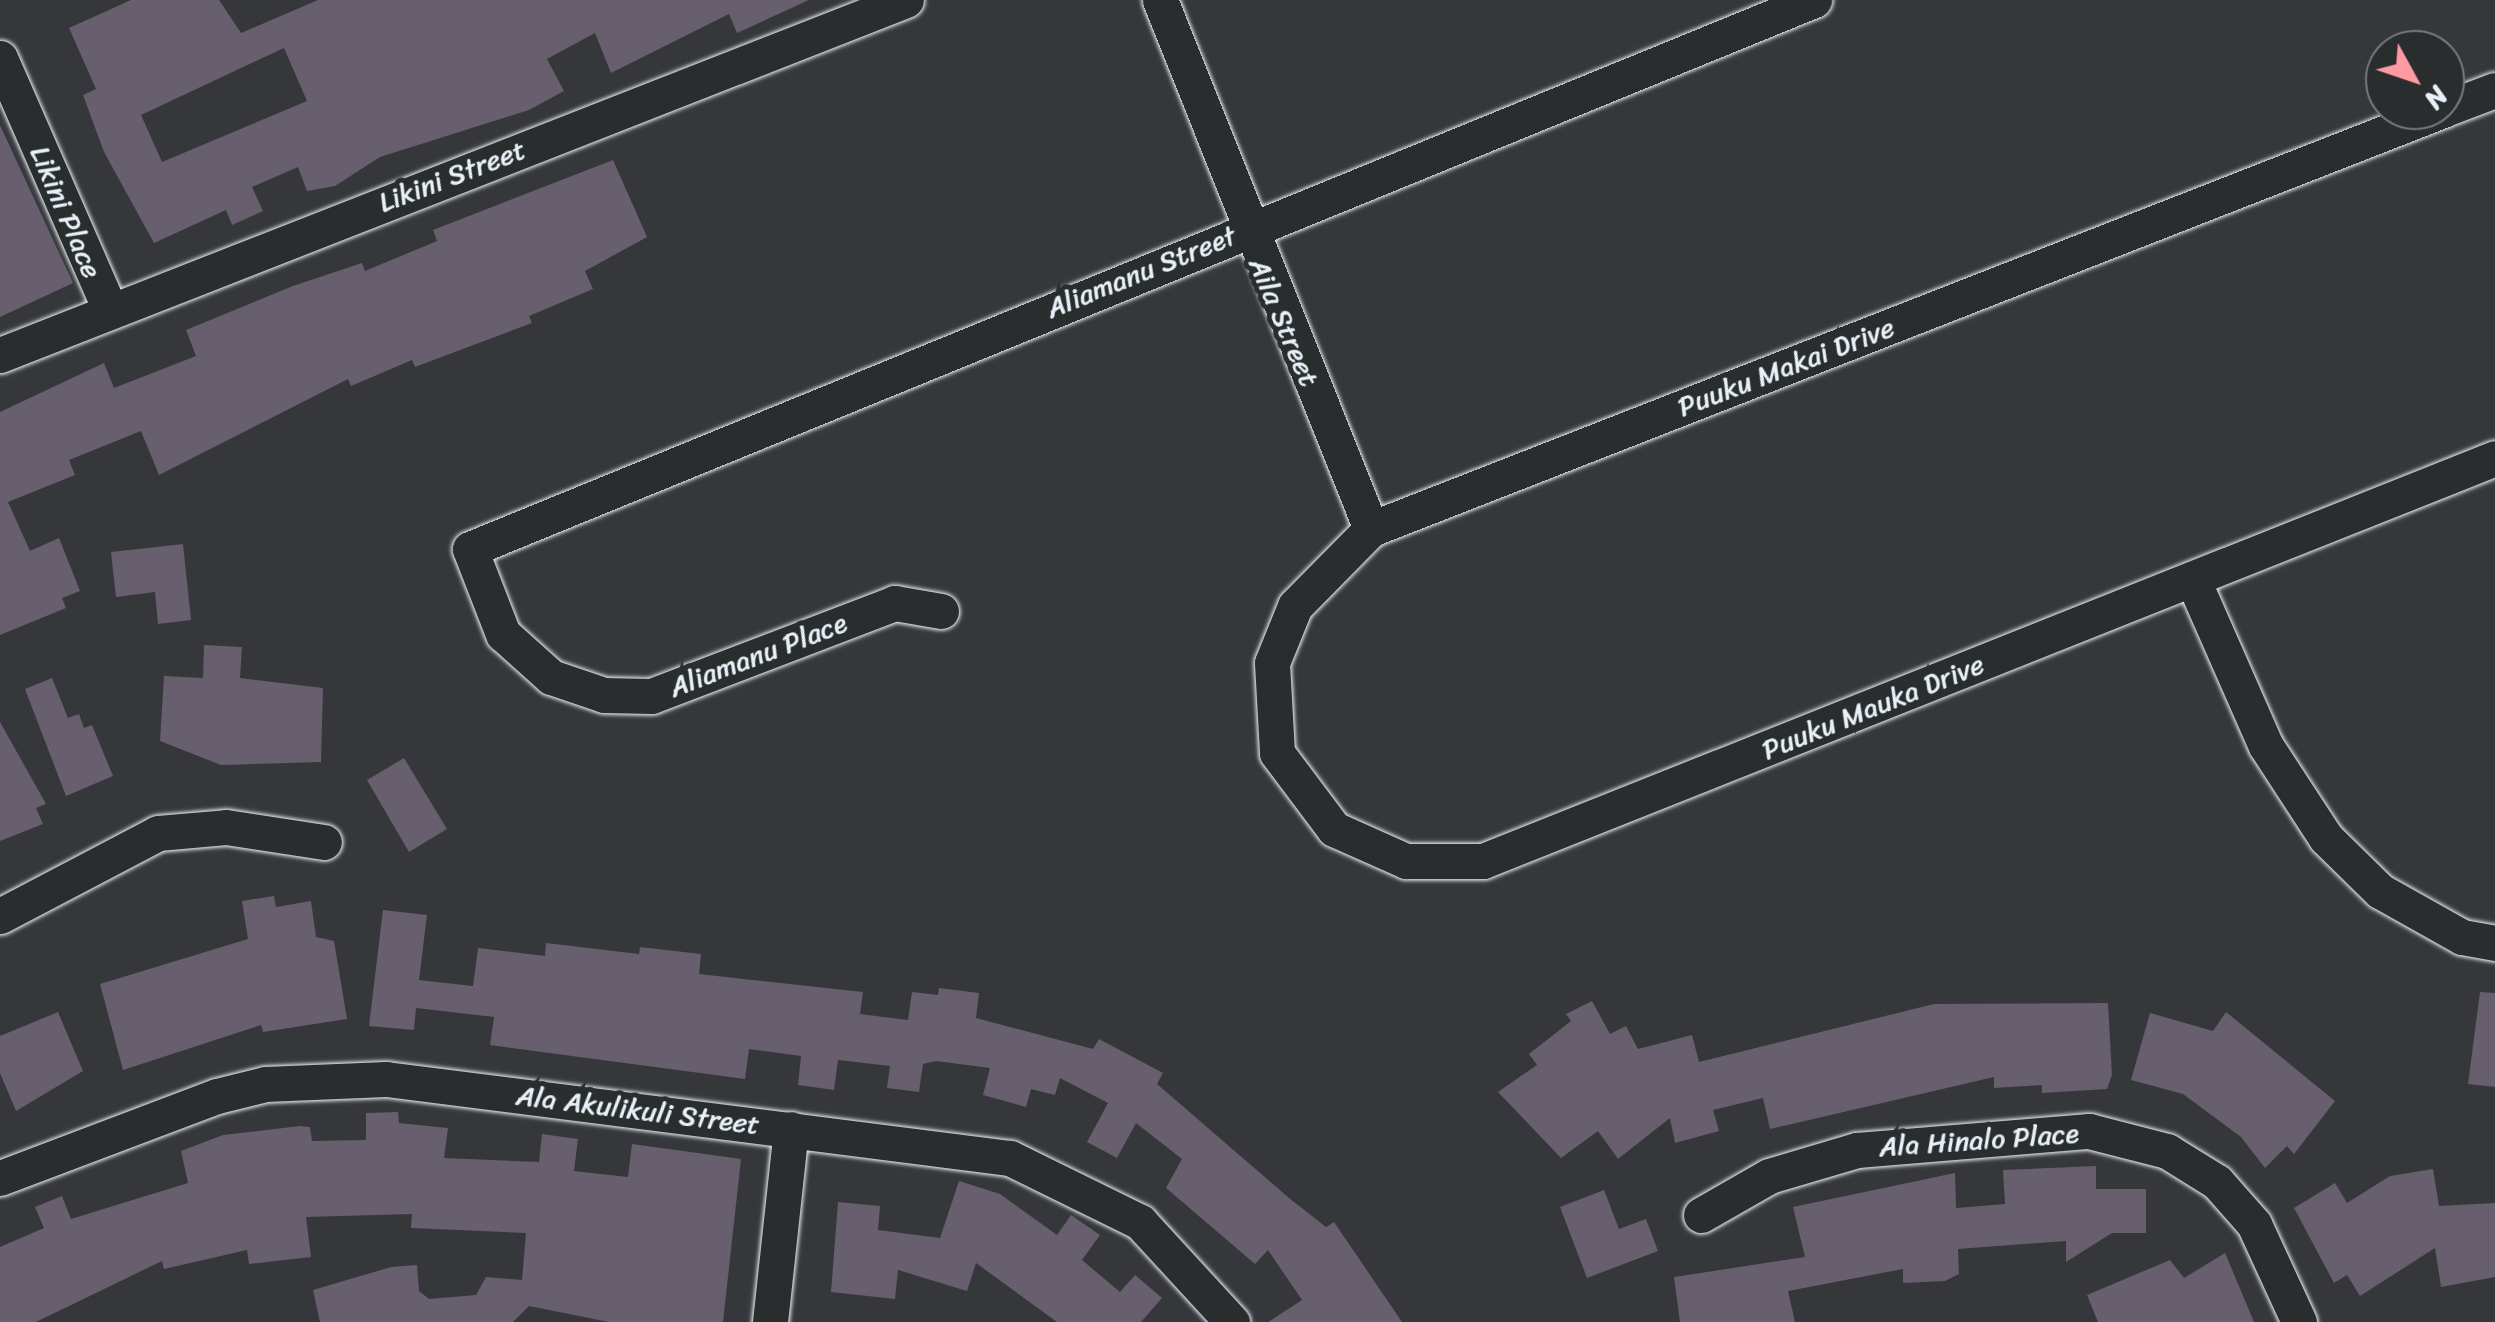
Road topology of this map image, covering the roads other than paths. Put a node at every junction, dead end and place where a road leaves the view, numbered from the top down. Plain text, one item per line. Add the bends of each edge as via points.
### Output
1 (906, 0) edge
2 (1160, 0) edge
3 (1814, 0) edge
4 (0, 58) edge
5 (2495, 90) edge
6 (2465, 102) edge
7 (2393, 130) edge
8 (1245, 230) junction
9 (110, 310) junction
10 (0, 355) edge
11 (2495, 458) edge
12 (1371, 529) junction
13 (470, 549) joint
14 (2193, 580) junction
15 (941, 610) dead end
16 (1277, 753) joint
17 (324, 842) dead end
18 (0, 916) edge
19 (2495, 942) edge
20 (791, 1129) junction
21 (0, 1178) edge
22 (1701, 1216) dead end
23 (770, 1322) edge
24 (1232, 1322) edge
25 (2298, 1322) edge

1 - 9 street, Likini Street
2 - 8 street, Aila Street
3 - 8 street, Aliamanu Street
4 - 9 street, Likini Place
5 - 6 street, Puuku Makai Drive
7 - 12 street, Puuku Makai Drive
8 - 12 street, Aila Street
8 - 13 street, Aliamanu Street
9 - 10 street, Likini Street
11 - 14 street, Puuku Mauka Drive
12 - 16 street, Puuku Makai Drive via 1295,606 1272,663
13 - 15 street, Aliamanu Place via 503,634 551,678 604,695 652,696 895,603
14 - 16 street, Puuku Mauka Drive via 1483,861 1406,862 1334,829
14 - 19 street via 2266,746 2326,838 2380,891 2462,936
17 - 18 street via 226,827 162,832
20 - 21 street, Ala Akulikuli Street via 386,1079 323,1080 217,1096
20 - 23 street
20 - 24 street, Ala Akulikuli Street via 967,1148 1045,1170 1140,1222
22 - 25 street, Ala Hinalo Place via 1769,1176 1857,1150 2089,1131 2166,1150 2217,1182 2254,1224

